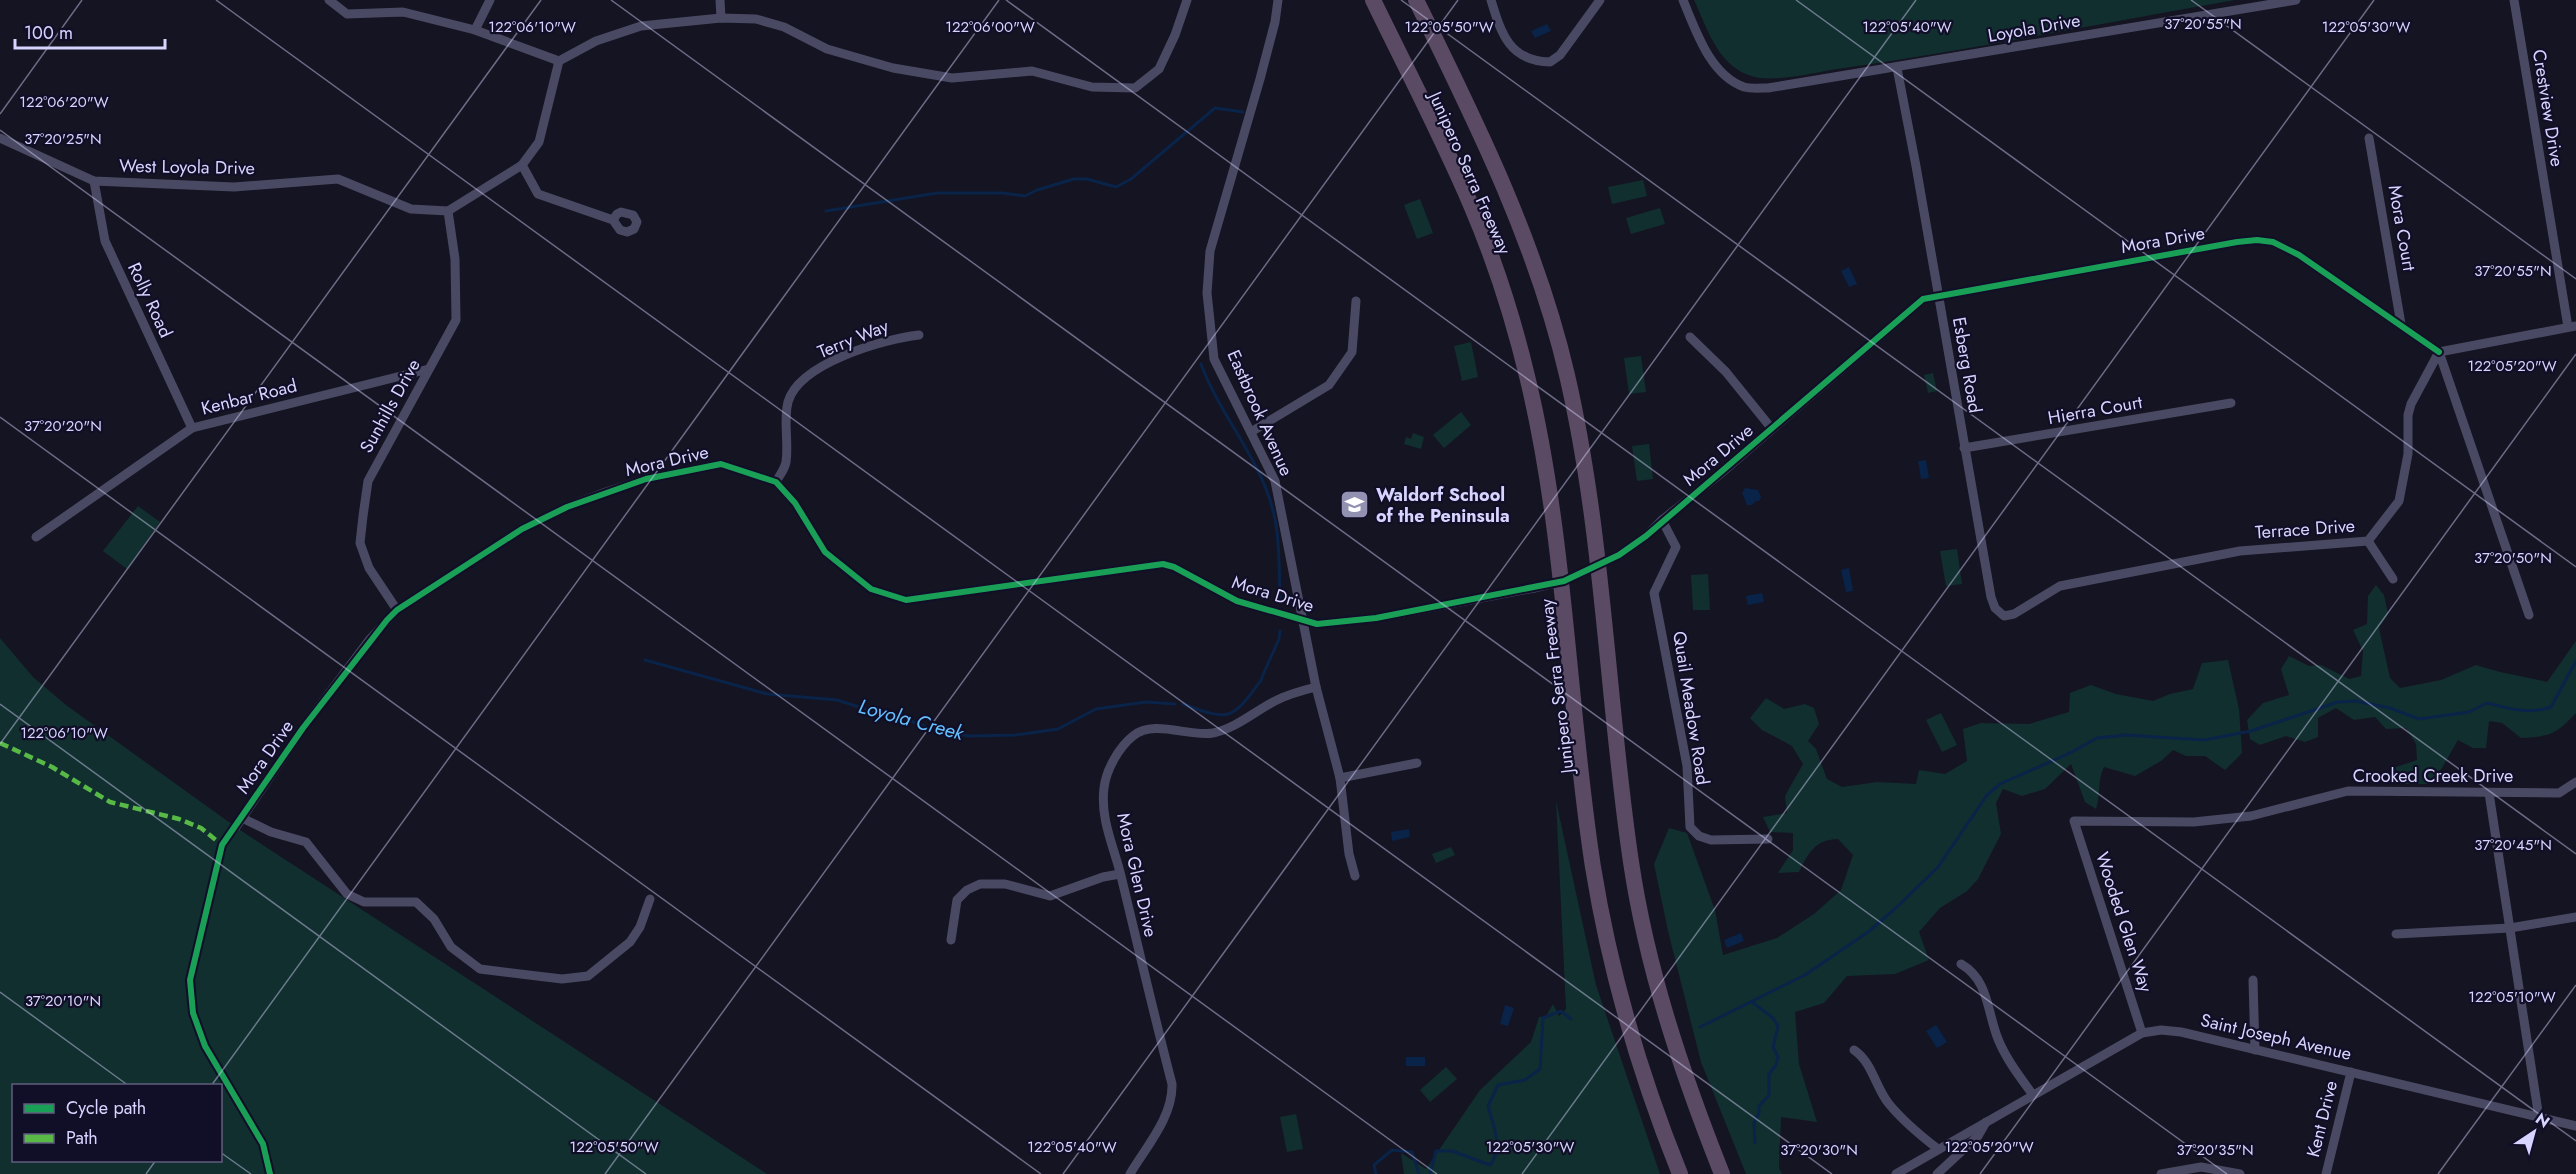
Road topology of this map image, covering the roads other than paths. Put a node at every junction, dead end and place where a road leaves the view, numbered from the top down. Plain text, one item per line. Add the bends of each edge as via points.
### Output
1 (329, 0) edge
2 (490, 0) edge
3 (720, 0) edge
4 (1187, 0) edge
5 (1278, 0) edge
6 (1373, 0) edge
7 (1416, 0) edge
8 (1491, 0) edge
9 (1600, 0) edge
10 (1683, 0) edge
11 (2296, 0) edge
12 (2514, 0) edge
13 (721, 18) junction
14 (475, 30) junction
15 (559, 61) junction
16 (1897, 68) junction
17 (0, 138) edge
18 (2369, 138) dead end
19 (522, 165) junction
20 (94, 181) junction
21 (448, 211) junction
22 (613, 220) dead end
23 (1939, 296) junction
24 (1356, 301) dead end
25 (2401, 324) junction
26 (2572, 326) edge
27 (919, 335) dead end
28 (1690, 337) dead end
29 (2439, 352) junction
30 (429, 369) junction
31 (2231, 403) dead end
32 (192, 428) junction
33 (1772, 429) junction
34 (1251, 432) junction
35 (1964, 448) junction
36 (776, 482) junction
37 (1662, 520) junction
38 (36, 537) dead end
39 (2368, 541) junction
40 (2394, 579) dead end
41 (1991, 597) joint
42 (397, 610) junction
43 (2529, 615) dead end
44 (1302, 620) junction
45 (1316, 687) junction
46 (1417, 763) dead end
47 (1340, 777) junction
48 (2576, 782) edge
49 (2489, 793) junction
50 (242, 818) junction
51 (2074, 821) joint
52 (236, 827) dead end
53 (1768, 839) dead end
54 (1120, 874) junction
55 (1355, 876) dead end
56 (650, 898) dead end
57 (2576, 917) edge
58 (2511, 928) junction
59 (2396, 934) dead end
60 (951, 939) dead end
61 (1961, 964) dead end
62 (2253, 980) dead end
63 (2142, 1033) junction
64 (1854, 1050) dead end
65 (2255, 1050) junction
66 (2351, 1072) junction
67 (2033, 1095) junction
68 (2540, 1118) junction
69 (1986, 1122) junction
70 (2576, 1126) edge
71 (1938, 1149) junction
72 (1896, 1173) edge
73 (1130, 1174) edge
74 (1680, 1174) edge
75 (1722, 1174) edge
76 (1937, 1174) edge
77 (2161, 1174) edge
78 (2240, 1174) edge
79 (2326, 1174) edge

1 - 14 street via 347,14 403,12
2 - 14 street
3 - 13 street
4 - 13 street via 1159,69 1135,88 1092,87 1032,71 952,78 893,68 827,49 784,27 756,19
5 - 34 street, Eastbrook Avenue via 1260,79 1210,251 1207,293 1214,359
6 - 74 highway, Junipero Serra Freeway via 1471,205 1494,263 1528,381 1551,509 1593,866 1605,935 1637,1055
7 - 75 highway, Junipero Serra Freeway via 1507,190 1550,311 1567,374 1589,501 1631,862 1641,916 1674,1043
8 - 9 street via 1506,41 1530,59 1550,62 1560,55
10 - 16 street, Loyola Drive via 1721,74 1744,87 1790,86
11 - 16 street, Loyola Drive
12 - 26 street, Crestview Drive
13 - 15 street via 641,26 596,41
14 - 15 street
15 - 19 street via 539,142
16 - 23 street, Esberg Road
17 - 20 street, West Loyola Drive
18 - 25 street, Mora Court
19 - 21 street
19 - 22 street via 538,194
20 - 21 street, West Loyola Drive via 234,187 338,179 411,209
20 - 32 street, Rolly Road via 105,241
21 - 30 street, Sunhills Drive via 455,259 456,320
23 - 25 street, Mora Drive via 2257,240 2277,243 2299,255
23 - 33 street, Mora Drive via 1923,299
23 - 35 street, Esberg Road
24 - 34 street via 1353,352 1329,385
25 - 29 street, Mora Drive
26 - 29 street
27 - 36 street, Terry Way via 893,338 831,362 796,385 788,402 786,464
28 - 33 street via 1726,372
29 - 39 street, Terrace Drive via 2408,415 2408,454 2399,501
29 - 43 street
30 - 32 street, Kenbar Road
30 - 42 street, Sunhills Drive via 368,481 363,516 360,543 366,560
31 - 35 street, Hierra Court
32 - 38 street, Kenbar Road
33 - 37 street, Mora Drive
34 - 44 street, Eastbrook Avenue via 1275,481
35 - 41 street, Esberg Road
36 - 42 street, Mora Drive via 721,464 646,478 567,507 522,529
36 - 44 street, Mora Drive via 795,503 825,552 871,589 906,600 1163,564 1237,601
37 - 44 street, Mora Drive, bridge via 1619,555 1564,581 1376,618 1325,624
37 - 53 street, Quail Meadow Road via 1676,547 1654,592 1687,765 1690,827 1710,840
39 - 40 street
39 - 41 street, Terrace Drive via 2240,551 2060,586 2010,616 1995,608
42 - 50 street, Mora Drive via 370,639 303,728
44 - 45 street, Eastbrook Avenue
45 - 47 street, Eastbrook Avenue
45 - 54 street, Mora Glen Drive via 1278,699 1222,730 1200,734 1157,729 1132,737 1117,756 1104,787 1106,826
46 - 47 street
47 - 55 street, Eastbrook Avenue
48 - 49 street, Crooked Creek Drive via 2559,793
49 - 51 street, Crooked Creek Drive via 2348,791 2252,816 2194,822
49 - 58 street
50 - 52 street, Mora Drive
50 - 56 street, Mora Drive via 306,842 347,894 364,902 416,902 434,919 450,947 480,969 562,979 588,976 630,942
51 - 63 street, Wooded Glen Way
54 - 60 street via 1103,876 1050,896 1005,884 980,884 957,900
54 - 73 street, Mora Glen Drive via 1172,1084 1168,1111
57 - 58 street
58 - 59 street
58 - 68 street
61 - 67 street via 1979,982 1996,1037
62 - 65 street
63 - 65 street, Saint Joseph Avenue via 2171,1030
63 - 67 street, Saint Joseph Avenue
64 - 71 street via 1865,1059 1889,1104
65 - 66 street, Saint Joseph Avenue
66 - 68 street, Saint Joseph Avenue
66 - 79 street, Kent Drive
67 - 69 street, Saint Joseph Avenue
68 - 70 street, Saint Joseph Avenue
69 - 71 street, Saint Joseph Avenue
69 - 76 street, Saint Joseph Avenue via 1978,1136
71 - 72 street, Saint Joseph Avenue
77 - 78 street via 2201,1167

